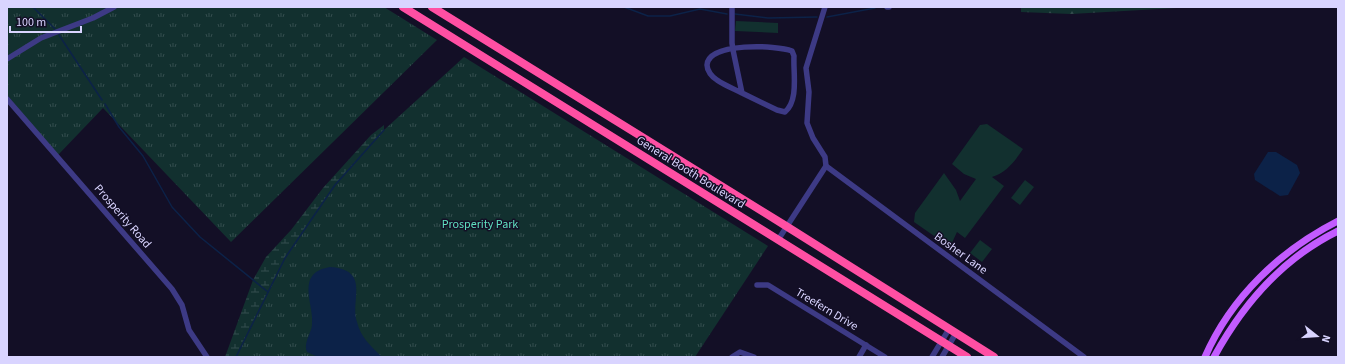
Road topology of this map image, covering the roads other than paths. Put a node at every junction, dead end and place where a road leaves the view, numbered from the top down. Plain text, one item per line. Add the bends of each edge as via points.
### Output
1 (114, 7) edge
2 (403, 7) edge
3 (432, 7) edge
4 (732, 7) edge
5 (825, 7) edge
6 (733, 47) junction
7 (7, 59) edge
8 (742, 93) junction
9 (7, 99) edge
10 (826, 166) junction
11 (1338, 221) edge
12 (786, 226) junction
13 (1338, 231) edge
14 (778, 240) junction
15 (757, 285) dead end
16 (952, 331) junction
17 (945, 343) junction
18 (866, 346) junction
19 (207, 357) edge
20 (732, 357) edge
21 (754, 357) edge
22 (859, 357) edge
23 (885, 357) edge
24 (932, 357) edge
25 (942, 357) edge
26 (967, 357) edge
27 (994, 357) edge
28 (1084, 357) edge
29 (1205, 357) edge
30 (1214, 357) edge

1 - 7 street via 41,38
2 - 14 highway, General Booth Boulevard
3 - 12 highway, General Booth Boulevard
4 - 6 street
5 - 10 street via 806,68 809,92 807,123 825,157
6 - 8 street
6 - 8 street via 720,50 710,58 707,65 716,80
6 - 8 street via 788,49 794,56 793,100 785,112
9 - 19 street, Prosperity Road via 172,289 185,312 189,330
10 - 12 street
10 - 28 street, Bosher Lane
11 - 29 main road via 1299,244 1266,271 1227,317
12 - 14 street
12 - 16 highway, General Booth Boulevard
13 - 30 main road via 1297,256 1260,289 1238,317
14 - 17 highway, General Booth Boulevard
15 - 18 street, Treefern Drive via 768,285
16 - 17 street
16 - 27 highway, General Booth Boulevard
17 - 24 street
17 - 25 street
17 - 26 highway, General Booth Boulevard
18 - 22 street
18 - 23 street, Treefern Drive
20 - 21 street via 740,352

